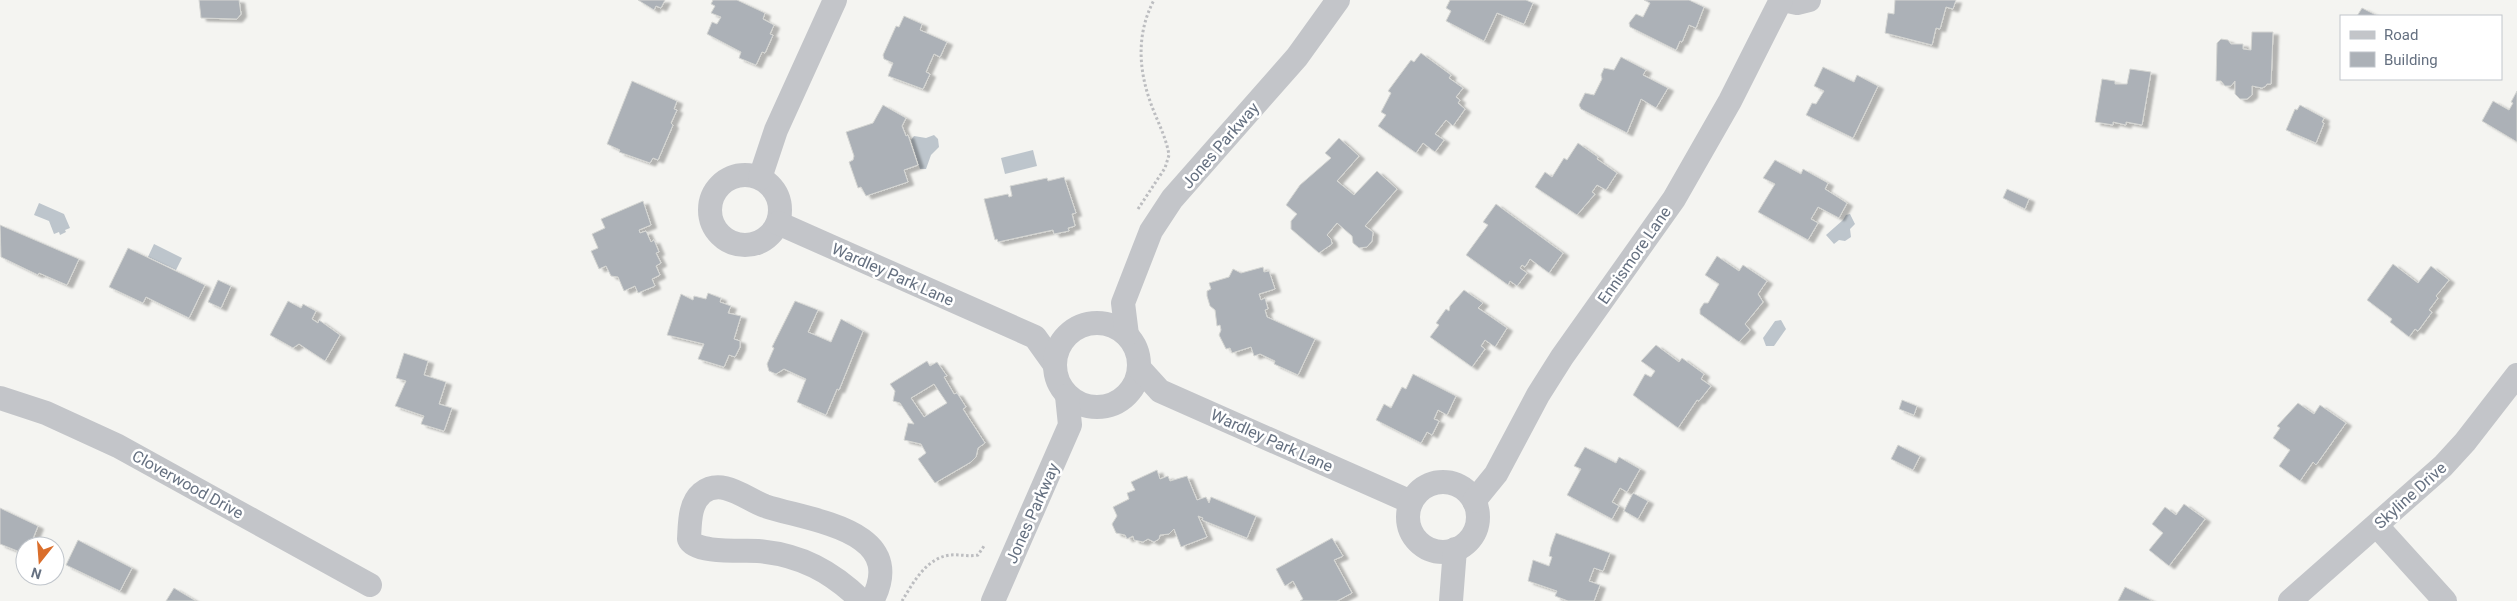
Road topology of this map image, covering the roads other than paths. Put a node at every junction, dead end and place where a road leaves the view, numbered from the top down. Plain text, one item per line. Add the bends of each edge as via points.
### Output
1 (835, 0) edge
2 (1338, 0) edge
3 (1782, 0) edge
4 (1810, 0) edge
5 (760, 178) junction
6 (778, 223) junction
7 (1123, 303) junction
8 (1101, 323) junction
9 (1068, 334) junction
10 (1127, 335) junction
11 (1035, 337) junction
12 (1054, 365) junction
13 (1140, 369) junction
14 (2517, 375) edge
15 (1160, 391) junction
16 (1128, 394) junction
17 (1067, 396) junction
18 (0, 398) edge
19 (1098, 408) junction
20 (1070, 425) junction
21 (1474, 501) junction
22 (1411, 502) junction
23 (2377, 526) junction
24 (1455, 549) junction
25 (370, 585) dead end
26 (862, 601) edge
27 (872, 601) edge
28 (993, 601) edge
29 (1451, 601) edge
30 (2290, 601) edge
31 (2446, 601) edge

1 - 5 street via 776,130
2 - 7 street, Jones Parkway via 1297,57 1172,199 1151,231
3 - 4 street, Ennismore Lane via 1797,3
3 - 21 street, Ennismore Lane via 1674,199 1562,357 1496,474
5 - 6 street via 776,192 780,203
5 - 6 street via 736,176 721,184 712,198 712,222 726,240 749,245 770,235
6 - 11 street, Wardley Park Lane
7 - 8 street, Jones Parkway
7 - 10 street, Jones Parkway
8 - 9 street via 1080,326
8 - 10 street via 1116,327
9 - 11 street, Wardley Park Lane
9 - 12 street via 1059,346
10 - 13 street via 1136,347
11 - 12 street
12 - 17 street via 1059,385
13 - 15 street, Wardley Park Lane
13 - 16 street via 1136,384
14 - 23 street, Skyline Drive via 2443,466
15 - 16 street
15 - 22 street, Wardley Park Lane
16 - 19 street via 1110,406
17 - 19 street
17 - 20 street, Jones Parkway
18 - 25 street, Cloverwood Drive via 46,413 118,446
19 - 20 street
20 - 28 street, Jones Parkway
21 - 22 street via 1464,488 1441,482 1420,490
21 - 24 street via 1478,519 1475,530 1469,540
22 - 24 street via 1408,521 1418,541 1438,551
23 - 30 street, Skyline Drive
23 - 31 street
24 - 29 street
26 - 27 street via 809,562 784,555 693,545 689,539 693,504 702,493 716,487 729,488 764,505 856,534 877,558 879,580

